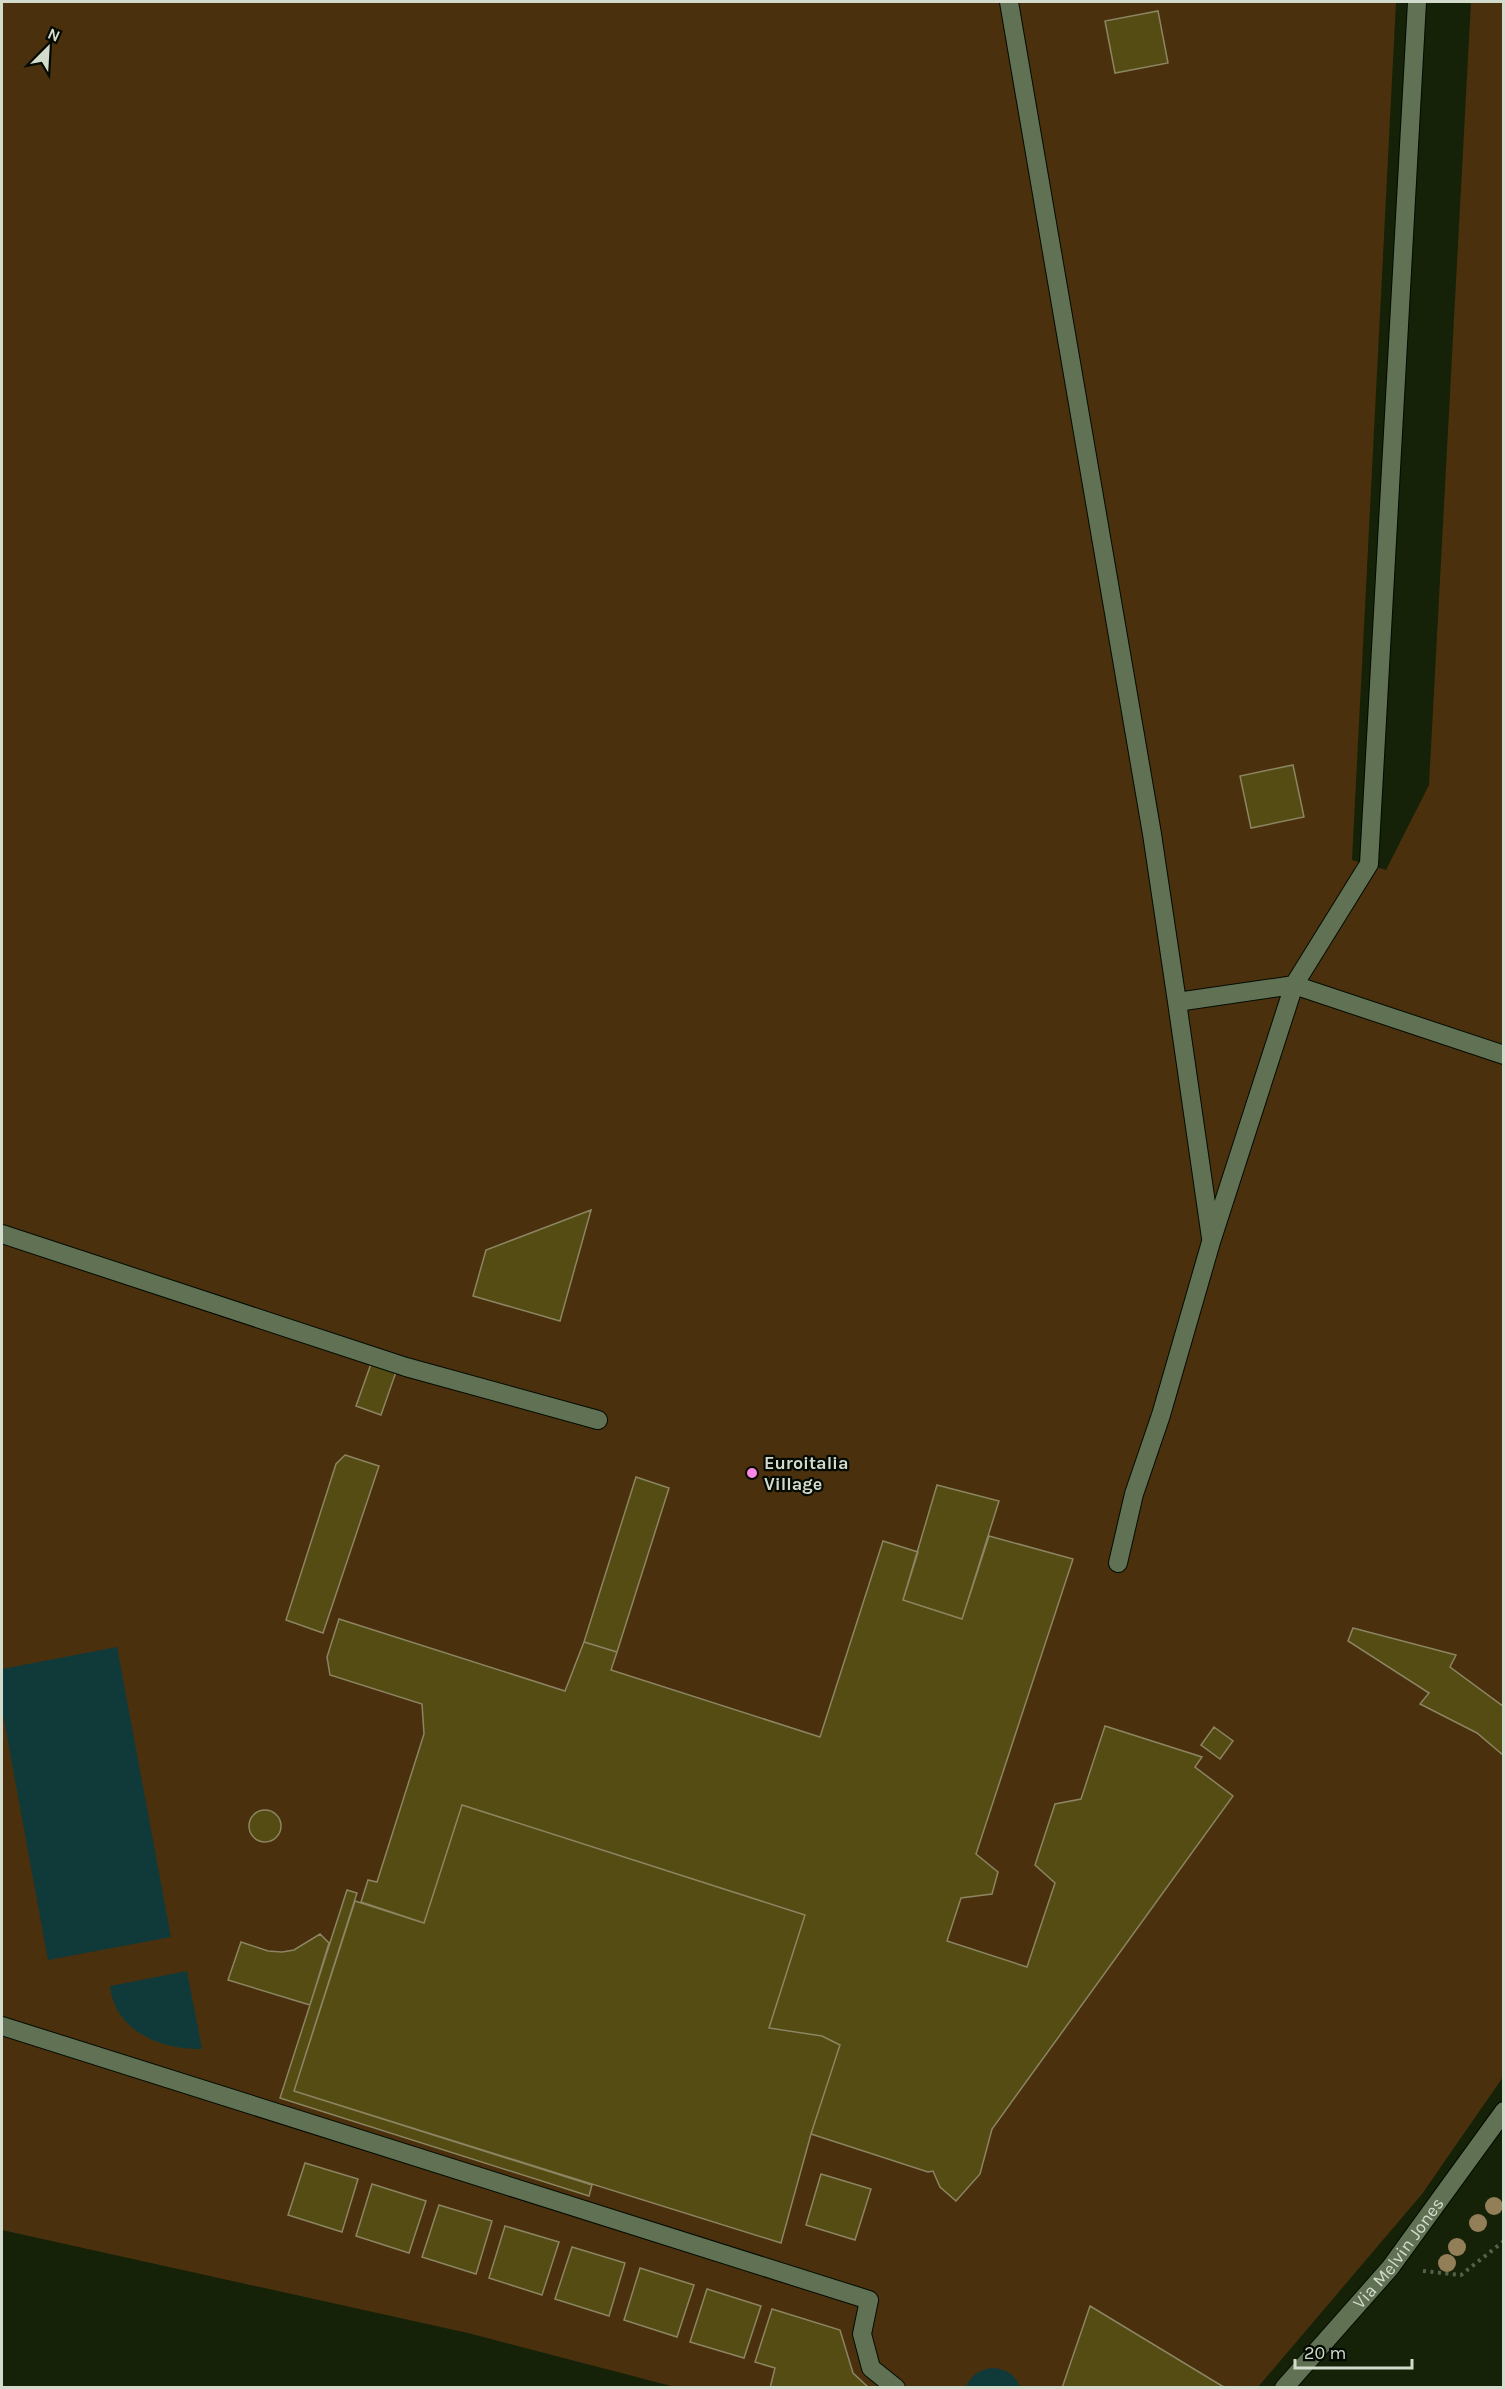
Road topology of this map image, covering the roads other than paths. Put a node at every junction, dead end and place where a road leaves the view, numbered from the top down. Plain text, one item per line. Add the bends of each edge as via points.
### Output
1 (1009, 2) edge
2 (1417, 2) edge
3 (1294, 986) junction
4 (1177, 1002) junction
5 (1503, 1055) edge
6 (2, 1234) edge
7 (1211, 1242) junction
8 (598, 1420) dead end
9 (1118, 1563) dead end
10 (2, 2026) edge
11 (1503, 2111) edge
12 (896, 2388) edge
13 (1284, 2388) edge

1 - 4 street via 1150,822
2 - 3 street via 1369,864
3 - 4 street
3 - 5 street
3 - 7 street
4 - 7 street
6 - 8 street via 406,1367
7 - 9 street via 1134,1494
10 - 12 street via 869,2300 862,2334 871,2368
11 - 13 street, Via Melvin Jones via 1390,2268

